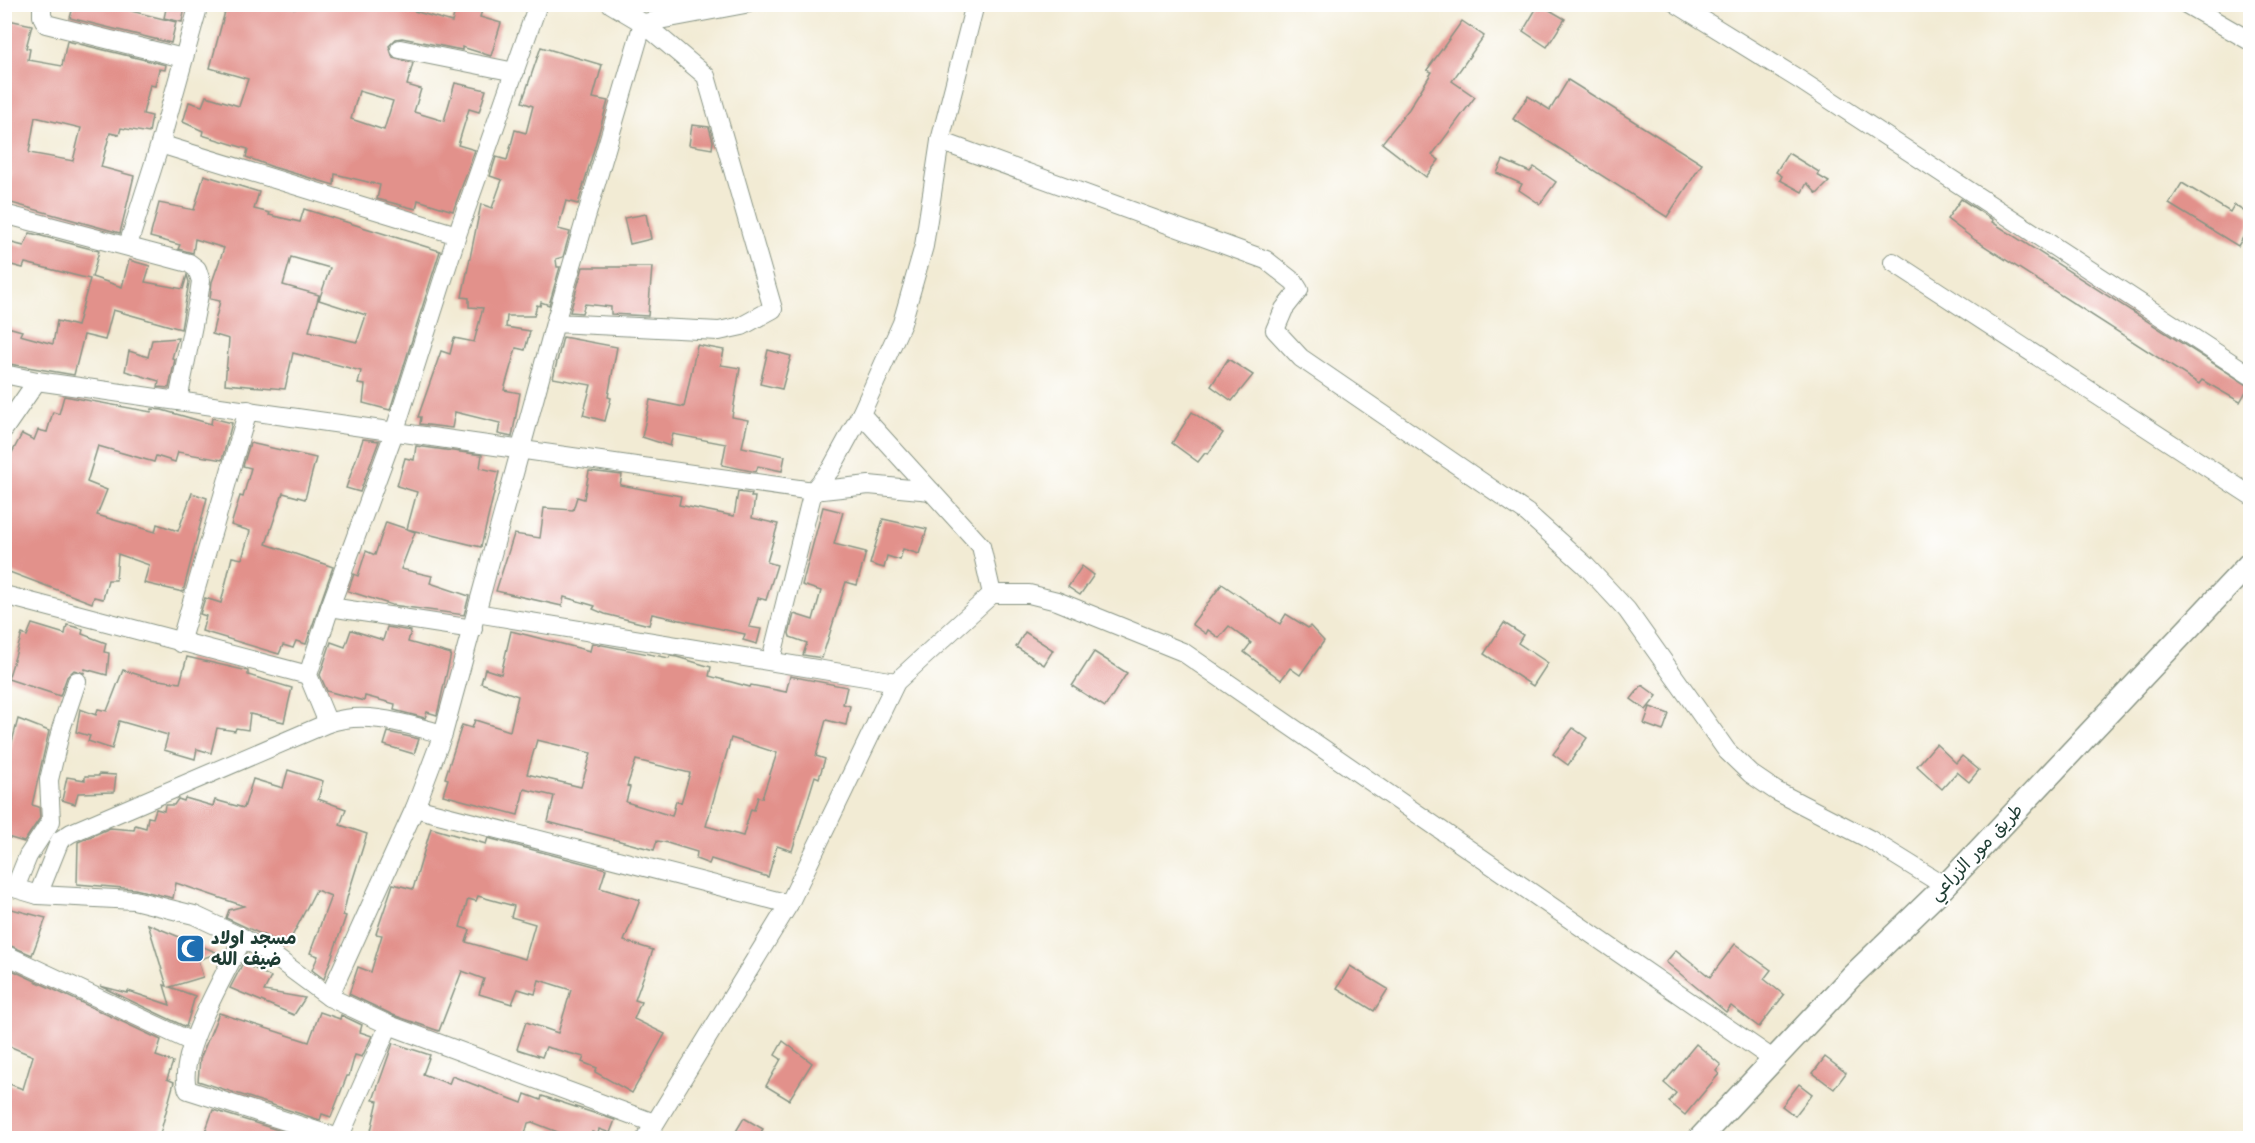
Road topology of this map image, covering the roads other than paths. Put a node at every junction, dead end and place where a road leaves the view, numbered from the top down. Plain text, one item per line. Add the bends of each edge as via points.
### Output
1 (42, 4) edge
2 (199, 4) edge
3 (538, 4) edge
4 (611, 4) edge
5 (745, 4) edge
6 (975, 4) edge
7 (1677, 4) edge
8 (2186, 4) edge
9 (643, 23) junction
10 (2250, 40) edge
11 (400, 49) dead end
12 (183, 58) junction
13 (515, 72) junction
14 (940, 141) junction
15 (160, 144) junction
16 (4, 214) edge
17 (457, 235) junction
18 (128, 245) junction
19 (1893, 262) dead end
20 (555, 324) junction
21 (4, 374) edge
22 (2250, 375) edge
23 (37, 381) junction
24 (178, 400) junction
25 (248, 410) junction
26 (861, 414) junction
27 (4, 429) edge
28 (395, 430) junction
29 (520, 449) junction
30 (813, 491) junction
31 (931, 491) junction
32 (2250, 495) edge
33 (2250, 563) edge
34 (992, 594) junction
35 (4, 595) edge
36 (330, 607) junction
37 (474, 621) junction
38 (180, 643) junction
39 (771, 660) junction
40 (308, 675) junction
41 (77, 681) dead end
42 (896, 682) junction
43 (328, 723) junction
44 (442, 734) junction
45 (415, 808) junction
46 (1945, 886) junction
47 (10, 887) edge
48 (38, 895) junction
49 (789, 904) junction
50 (243, 938) junction
51 (4, 954) edge
52 (329, 997) junction
53 (389, 1025) junction
54 (192, 1042) junction
55 (1774, 1060) junction
56 (650, 1131) edge
57 (339, 1138) edge
58 (1701, 1138) edge

1 - 12 street via 46,24
2 - 12 street
3 - 13 street
4 - 9 street
5 - 9 street
6 - 14 street
7 - 22 street via 1800,80
8 - 10 street
9 - 20 street
9 - 20 street via 706,76 773,309 742,326 719,331
11 - 13 street
12 - 15 street
13 - 17 street
14 - 26 street via 924,246 902,323
14 - 46 street via 1266,260 1299,290 1284,309 1275,330 1301,358 1527,513 1586,565 1628,610 1727,751 1751,774
15 - 17 street
15 - 18 street
16 - 18 street
17 - 28 street
18 - 24 street via 189,263 197,269 201,281
19 - 32 street
20 - 29 street
21 - 23 street
23 - 24 street
23 - 27 street
24 - 25 street
25 - 28 street
25 - 38 street
26 - 30 street via 842,452
26 - 31 street
28 - 29 street
28 - 36 street
29 - 30 street
29 - 37 street
30 - 31 street via 869,485
30 - 39 street
31 - 34 street via 981,546
33 - 46 street, طريق مور الزراعي
34 - 42 street
34 - 55 street via 1029,594 1057,601 1183,652
35 - 38 street
36 - 37 street
36 - 40 street
37 - 39 street
37 - 44 street
38 - 40 street
39 - 42 street
40 - 43 street
41 - 47 street via 49,780 51,821
42 - 49 street
43 - 44 street via 363,717
43 - 48 street via 71,833 60,840
44 - 45 street
45 - 49 street
45 - 52 street
46 - 55 street, طريق مور الزراعي via 1851,977
47 - 48 street
48 - 50 street via 134,900 194,915
49 - 56 street
50 - 52 street
50 - 54 street
51 - 54 street
52 - 53 street
53 - 56 street
53 - 57 street
54 - 57 street via 185,1083 192,1093
55 - 58 street, طريق مور الزراعي

